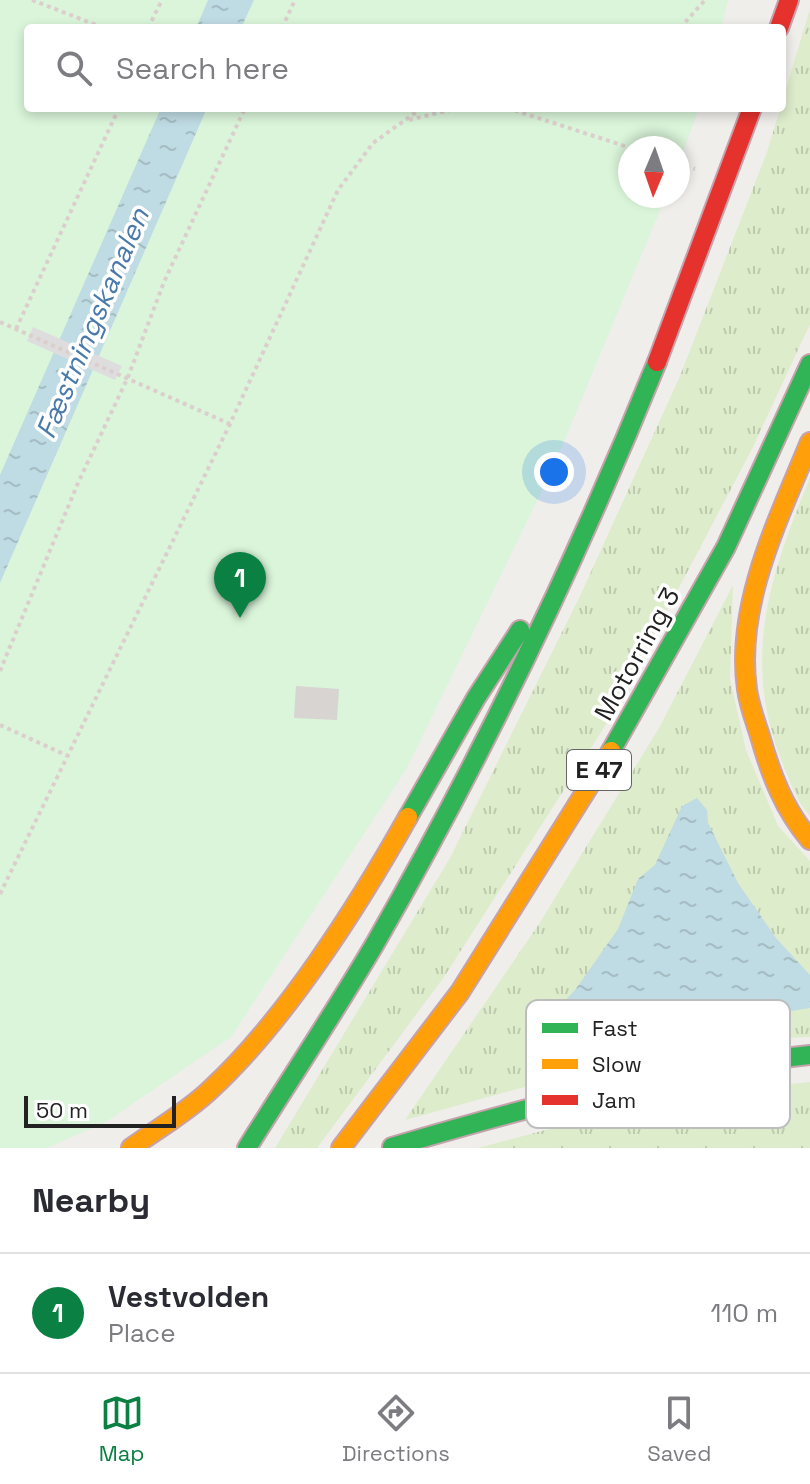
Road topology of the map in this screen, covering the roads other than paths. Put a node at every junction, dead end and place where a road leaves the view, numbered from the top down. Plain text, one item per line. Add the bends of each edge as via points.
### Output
1 (789, 0) edge
2 (780, 24) edge
3 (751, 112) edge
4 (810, 364) edge
5 (810, 442) edge
6 (587, 528) junction
7 (810, 840) edge
8 (810, 1055) edge
9 (790, 1058) edge
10 (526, 1107) edge
11 (392, 1147) edge
12 (131, 1148) edge
13 (247, 1148) edge
14 (341, 1148) edge

1 - 2 highway
3 - 6 highway via 719,206
4 - 14 highway, Motorring 3 / E 47 via 726,547 637,710 460,992
5 - 7 highway via 766,547 752,612 746,684 765,759 789,817
6 - 12 highway via 476,698 379,868 287,1003 210,1090
6 - 13 highway via 485,741 415,869
8 - 9 highway
10 - 11 highway

